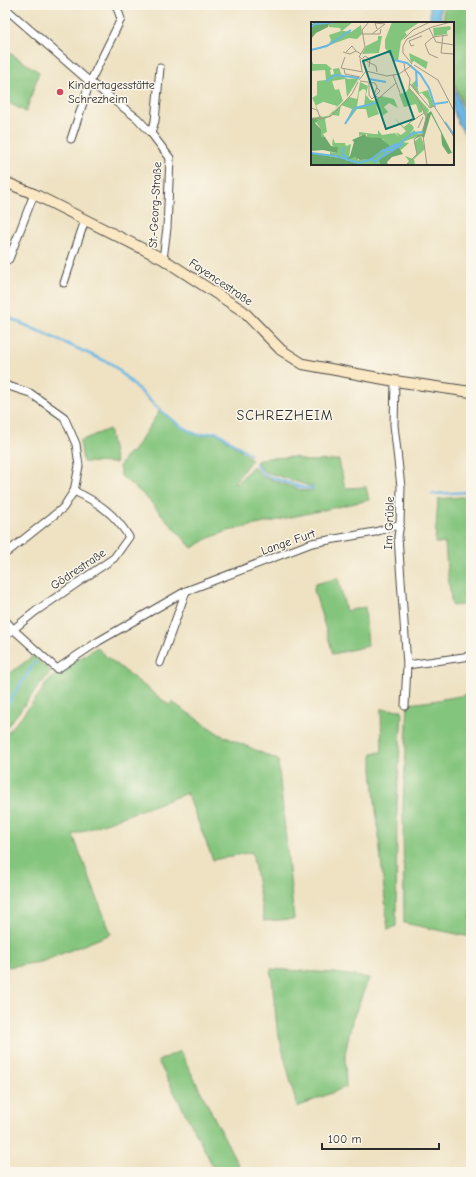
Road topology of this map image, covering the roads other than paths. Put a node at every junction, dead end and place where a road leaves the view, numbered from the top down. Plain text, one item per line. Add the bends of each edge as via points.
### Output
1 (116, 5) edge
2 (5, 8) edge
3 (160, 68) dead end
4 (90, 82) junction
5 (151, 133) junction
6 (71, 139) dead end
7 (5, 182) edge
8 (34, 194) junction
9 (85, 220) junction
10 (163, 259) junction
11 (5, 262) edge
12 (64, 283) dead end
13 (395, 381) junction
14 (5, 385) edge
15 (471, 392) edge
16 (74, 491) junction
17 (400, 524) junction
18 (5, 554) edge
19 (186, 591) junction
20 (5, 620) edge
21 (14, 630) junction
22 (5, 636) edge
23 (471, 656) edge
24 (160, 663) dead end
25 (407, 665) junction
26 (405, 706) dead end

1 - 4 street via 122,19
2 - 4 street, St.-Georg-Straße
3 - 5 street via 155,121
4 - 5 street, St.-Georg-Straße via 137,118
4 - 6 street
5 - 10 street, St.-Georg-Straße via 170,158
7 - 8 street, Fayencestraße
8 - 9 street, Fayencestraße
8 - 11 street via 9,259
9 - 10 street, Fayencestraße
9 - 12 street
10 - 13 street, Fayencestraße via 243,311 281,350 302,364
13 - 15 street, Fayencestraße
13 - 17 street, Im Grüble via 394,425 401,487
14 - 16 street via 30,393 64,417 76,444 79,466
16 - 18 street via 63,508
16 - 21 street, Gödrestraße via 91,499 112,515 129,537 114,558 36,610
17 - 19 street, Lange Furt via 375,532 312,543
17 - 25 street, Im Grüble via 398,537
19 - 21 street, Lange Furt via 99,641 57,669
19 - 24 street
20 - 21 street
21 - 22 street
23 - 25 street
25 - 26 street, Im Grüble

